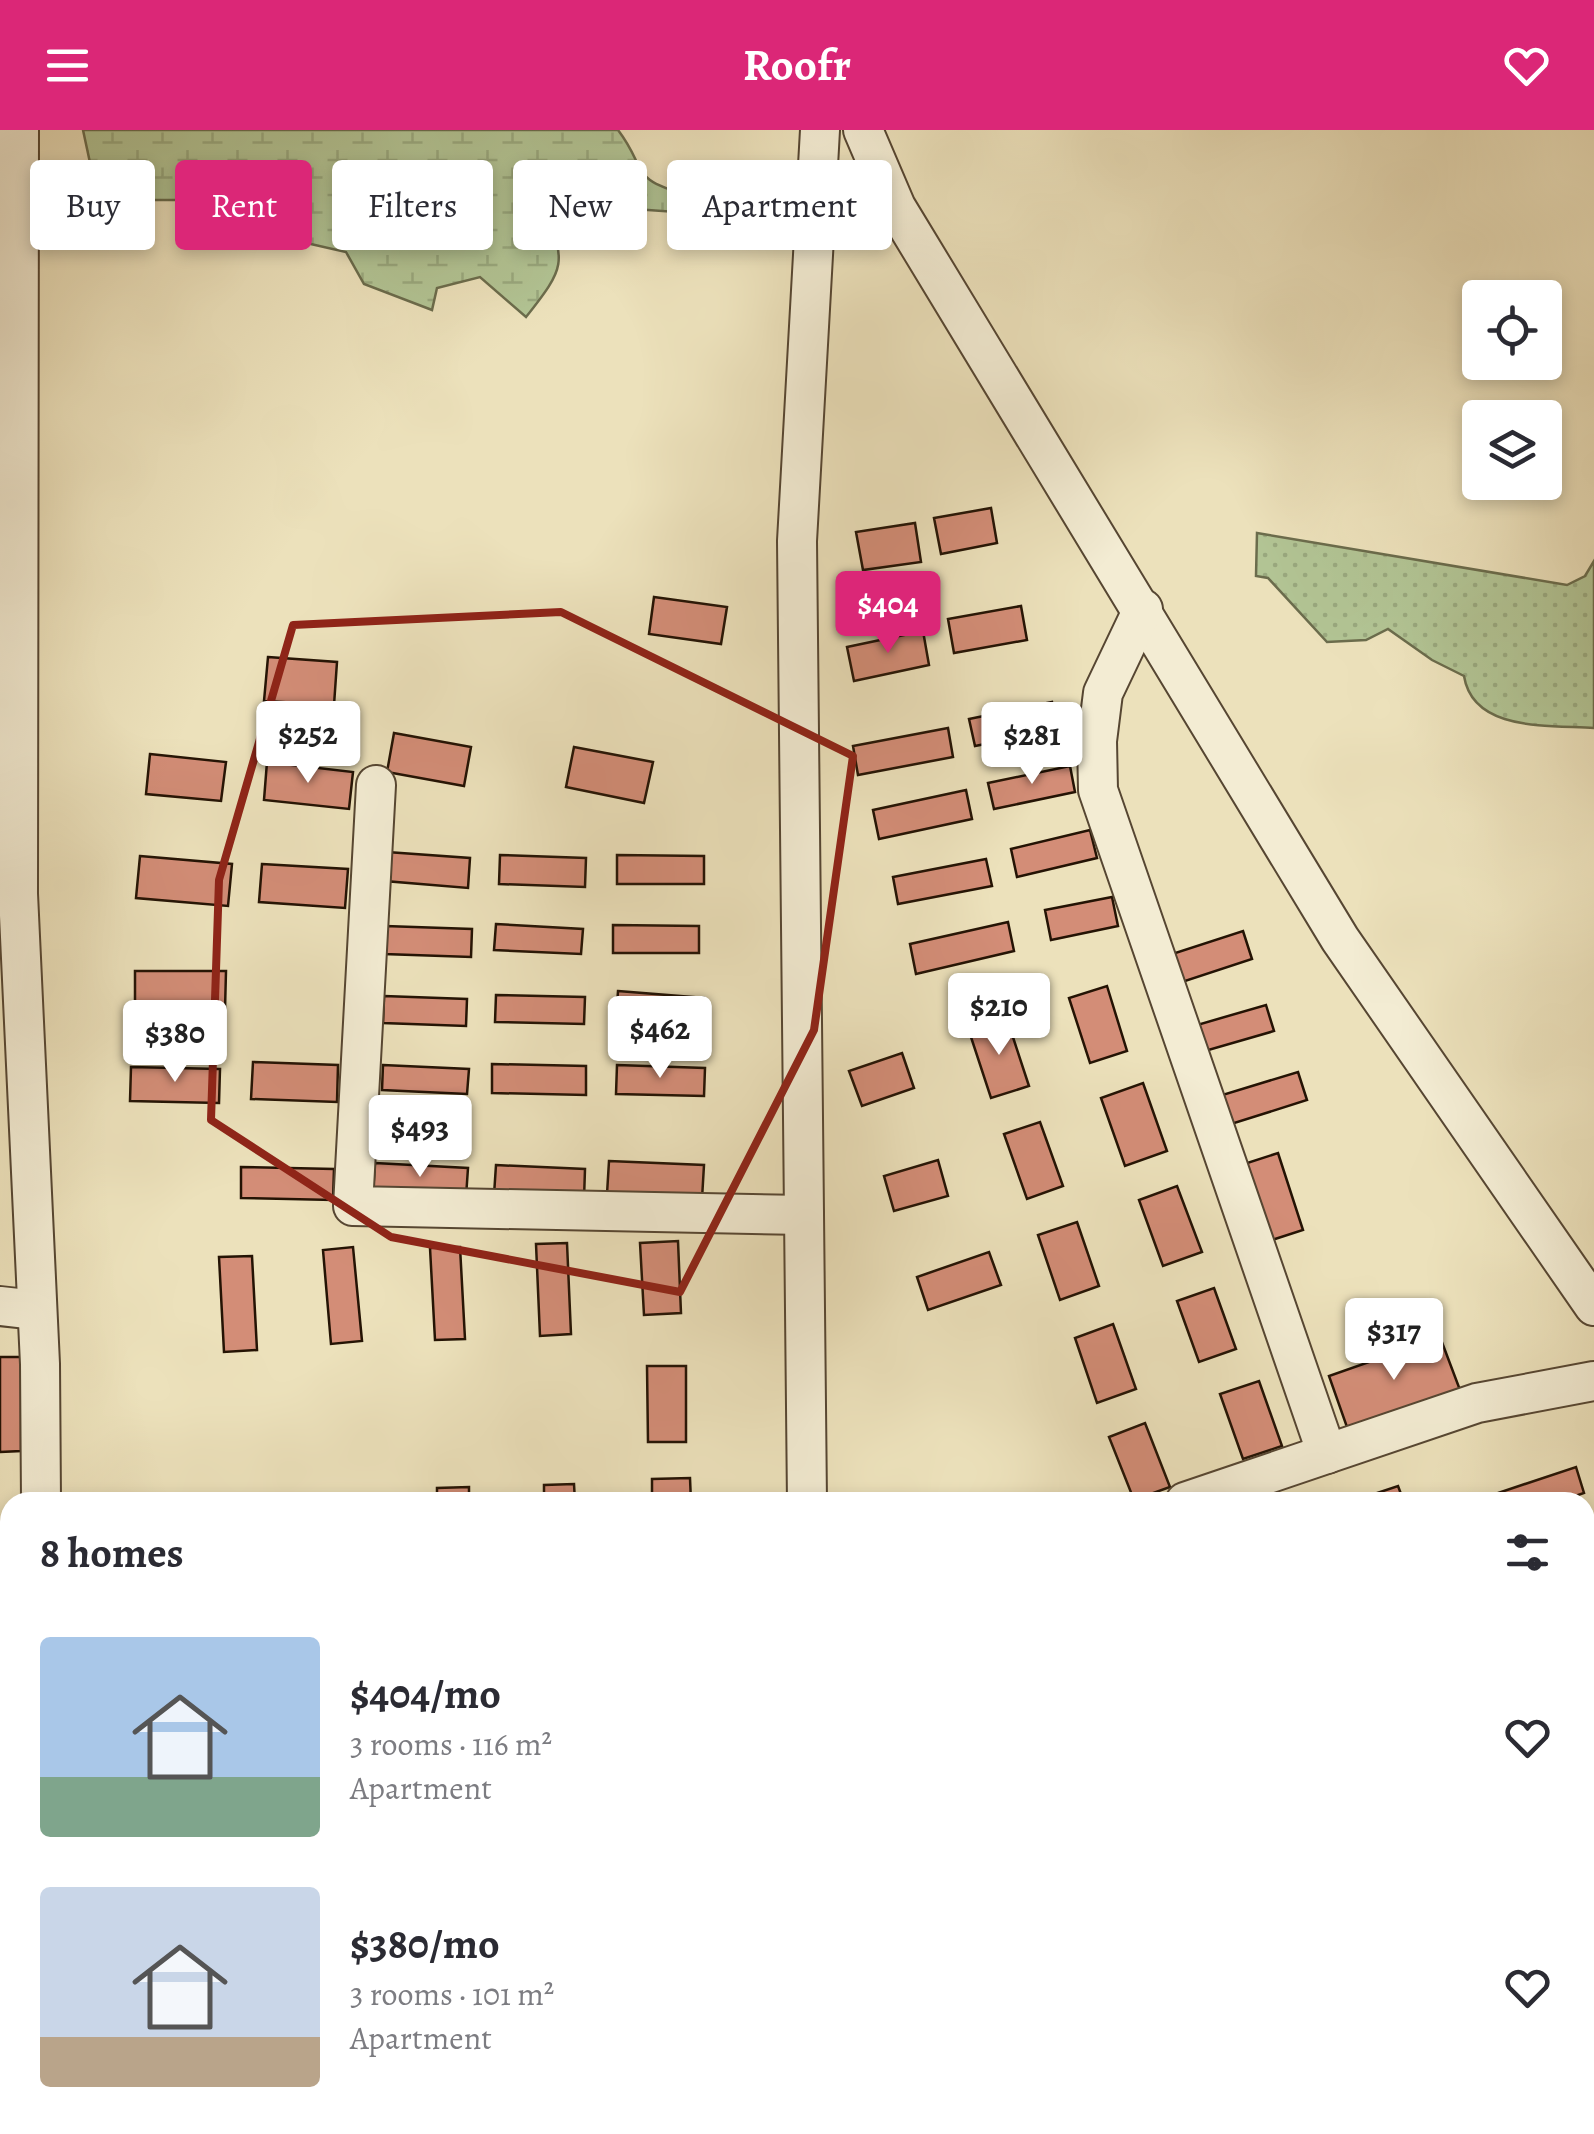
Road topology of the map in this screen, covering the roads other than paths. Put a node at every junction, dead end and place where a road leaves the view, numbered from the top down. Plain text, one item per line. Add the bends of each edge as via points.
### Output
1 (18, 130) edge
2 (820, 130) edge
3 (862, 130) edge
4 (1143, 609) junction
5 (376, 786) dead end
6 (804, 1215) junction
7 (1594, 1306) edge
8 (18, 1308) edge
9 (1594, 1381) edge
10 (1327, 1454) junction
11 (40, 1492) edge
12 (807, 1492) edge
13 (1214, 1492) edge

1 - 8 street
2 - 6 street via 797,541
3 - 4 street via 896,207
4 - 7 street via 1340,939
4 - 10 street via 1103,693 1098,790
5 - 6 street via 353,1206
6 - 12 street
8 - 11 street
9 - 10 street via 1477,1403
10 - 13 street

